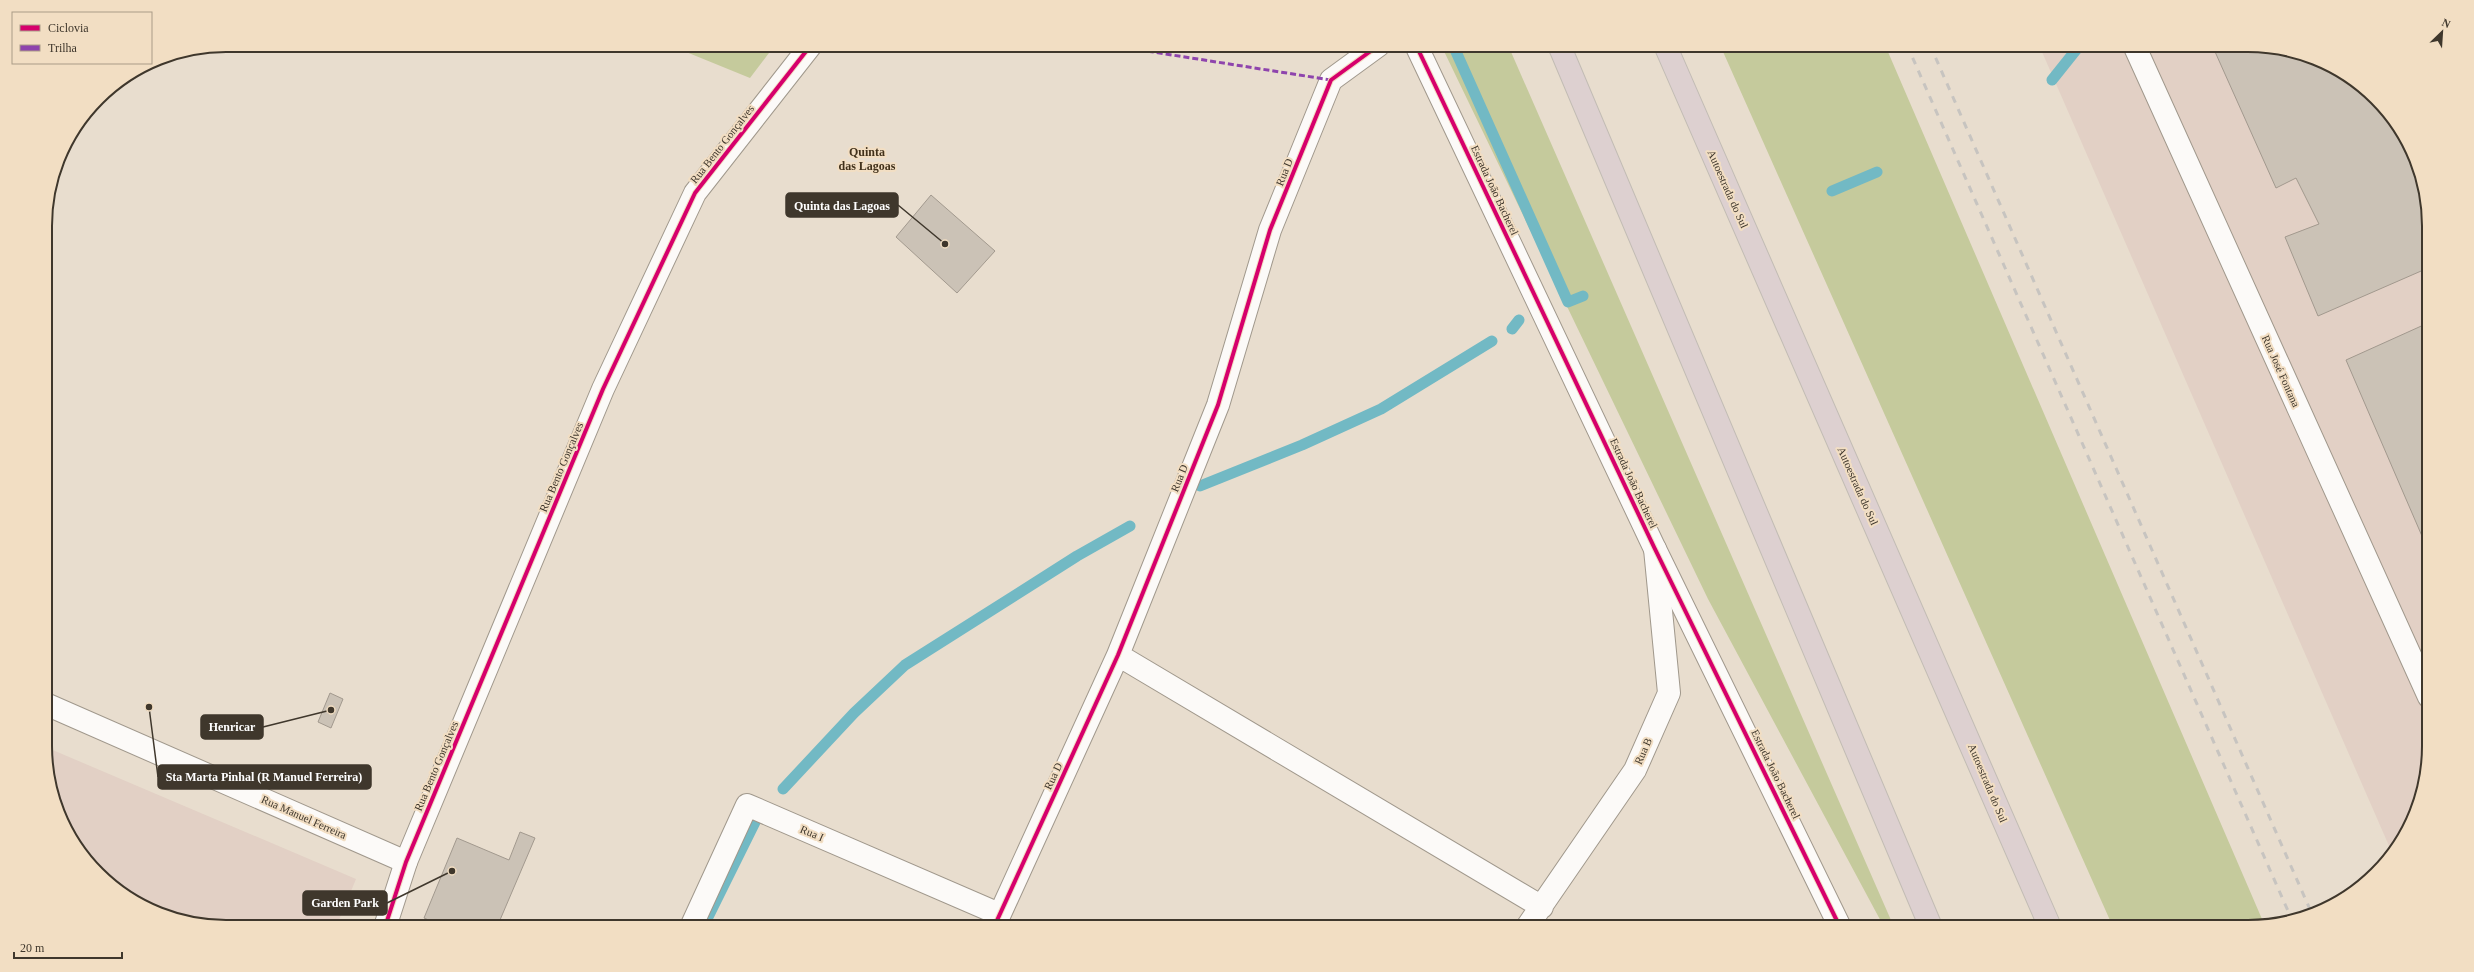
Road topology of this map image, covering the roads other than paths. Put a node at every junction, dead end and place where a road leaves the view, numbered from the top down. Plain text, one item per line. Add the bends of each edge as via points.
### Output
1 (806, 52) edge
2 (1370, 52) edge
3 (1419, 52) edge
4 (1562, 52) edge
5 (1668, 52) edge
6 (2137, 52) edge
7 (1654, 547) junction
8 (1118, 656) junction
9 (2422, 682) edge
10 (52, 707) edge
11 (406, 862) junction
12 (1542, 907) junction
13 (387, 920) edge
14 (694, 920) edge
15 (995, 920) edge
16 (997, 920) edge
17 (1532, 920) edge
18 (1837, 920) edge
19 (1928, 920) edge
20 (2047, 920) edge

1 - 11 street, Rua Bento Gonçalves via 695,193 603,389
2 - 8 street, Rua D via 1331,80 1270,230 1218,405
3 - 7 street, Estrada João Bacherel
4 - 19 highway
5 - 20 highway, Autoestrada do Sul
6 - 9 street, Rua José Fontana
7 - 12 street, Rua B via 1669,693 1635,770
7 - 18 street, Estrada João Bacherel
8 - 12 street
8 - 16 street, Rua D
10 - 11 street, Rua Manuel Ferreira
11 - 13 street, Rua Bento Gonçalves
12 - 17 street, Rua B
14 - 15 street, Rua I via 747,805

